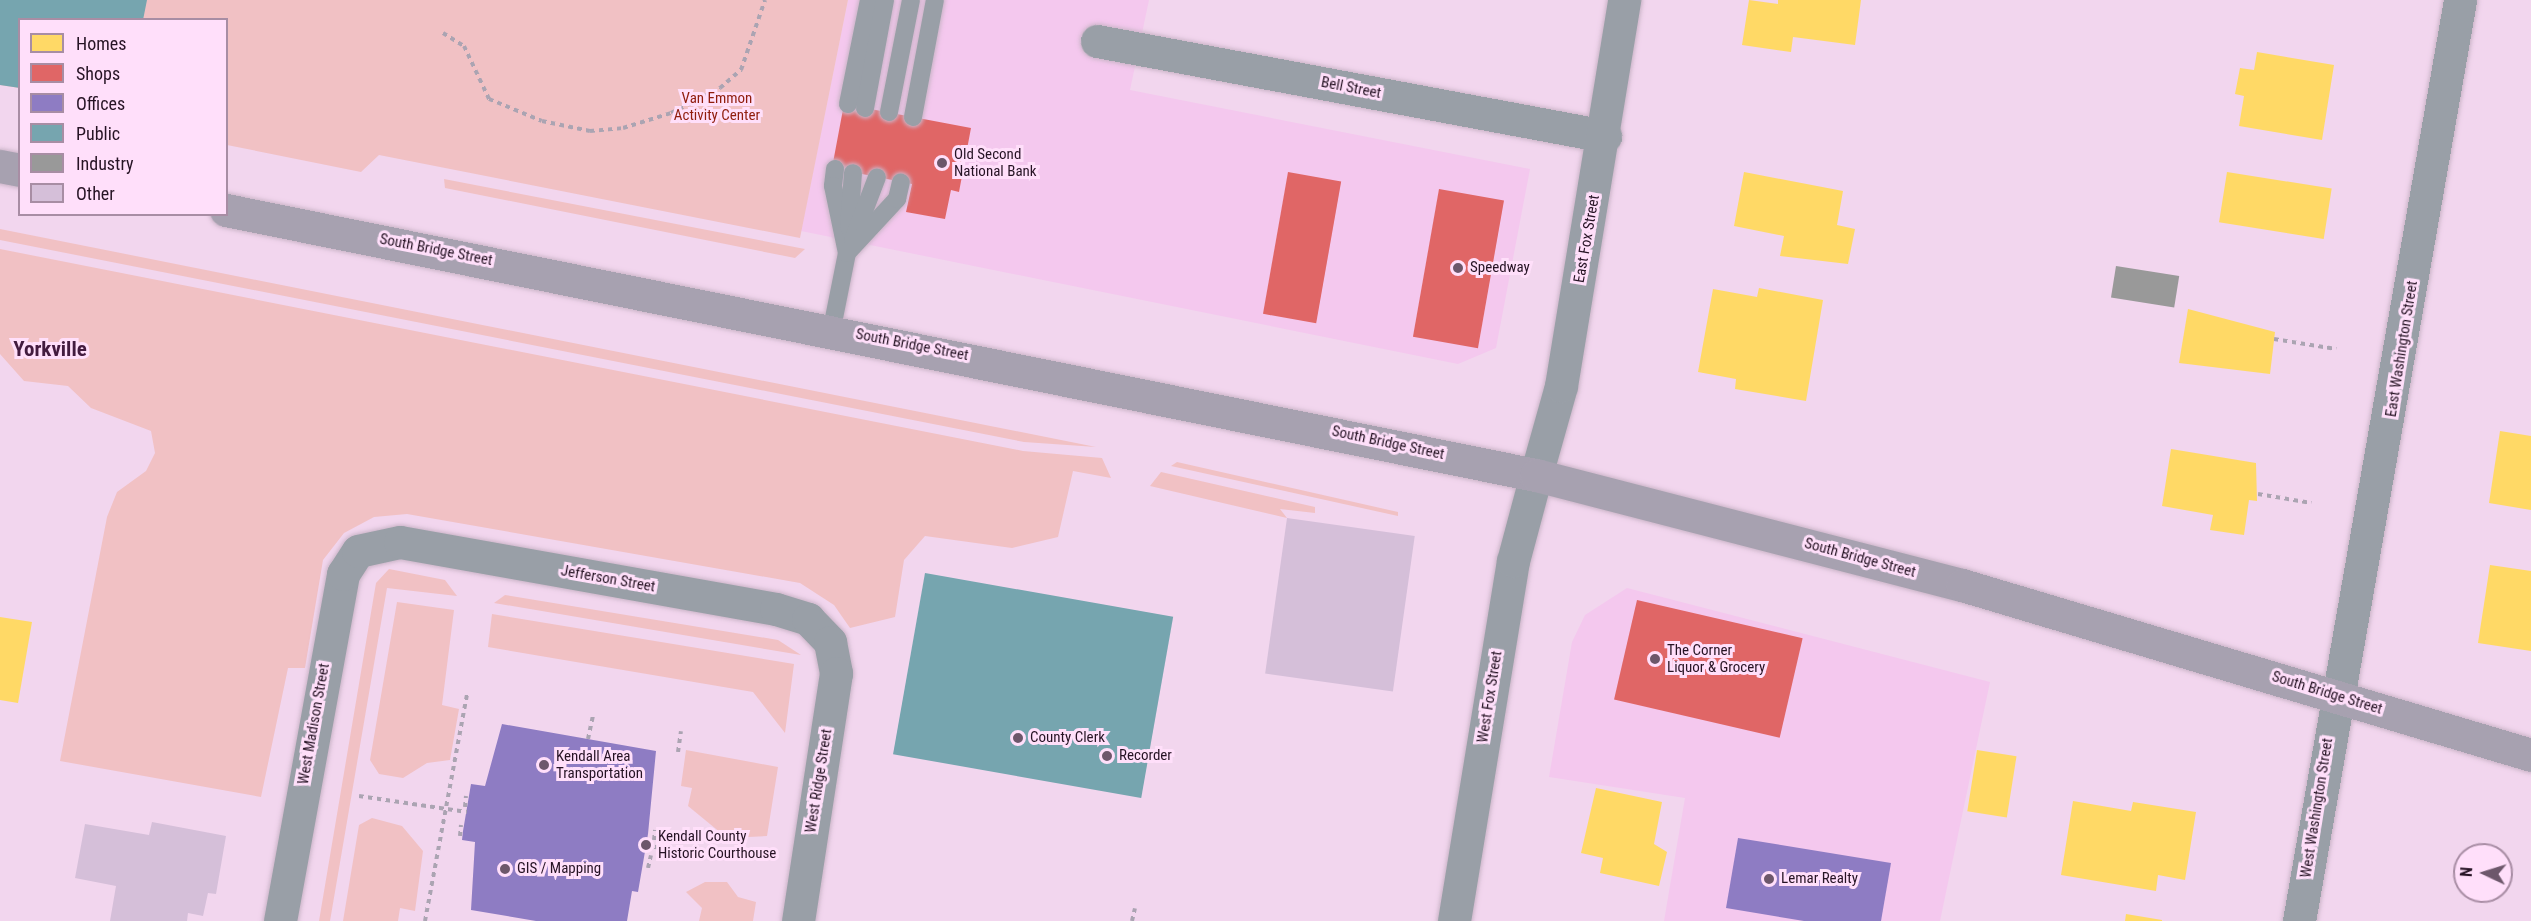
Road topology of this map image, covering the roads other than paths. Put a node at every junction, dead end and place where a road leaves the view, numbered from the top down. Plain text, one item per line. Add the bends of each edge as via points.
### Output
1 (869, 0) edge
2 (885, 0) edge
3 (911, 0) edge
4 (935, 0) edge
5 (1624, 0) edge
6 (2460, 0) edge
7 (1097, 41) dead end
8 (889, 112) dead end
9 (913, 117) dead end
10 (1605, 136) junction
11 (0, 166) edge
12 (835, 169) dead end
13 (18, 170) edge
14 (854, 173) dead end
15 (877, 177) dead end
16 (901, 182) dead end
17 (228, 210) edge
18 (847, 253) junction
19 (832, 328) junction
20 (1536, 475) junction
21 (376, 543) joint
22 (830, 642) joint
23 (2335, 696) junction
24 (2531, 755) edge
25 (280, 921) edge
26 (798, 921) edge
27 (1454, 921) edge
28 (2300, 921) edge

1 - 2 lane via 857,106
3 - 8 lane
4 - 9 lane
5 - 10 street, East Fox Street
6 - 23 street, East Washington Street via 2376,505
7 - 10 street, Bell Street
10 - 20 street, East Fox Street via 1561,386
11 - 13 highway
12 - 18 lane via 833,186
14 - 18 lane
15 - 18 lane
16 - 18 lane via 897,200
17 - 19 highway, South Bridge Street
18 - 19 lane
19 - 20 highway, South Bridge Street
20 - 23 highway, South Bridge Street via 1962,585
20 - 27 street, West Fox Street via 1513,561
21 - 22 street, Jefferson Street via 400,542 776,609 808,619
21 - 25 street, West Madison Street via 357,551 343,574
22 - 26 street, West Ridge Street via 836,673
23 - 24 highway, South Bridge Street
23 - 28 street, West Washington Street

